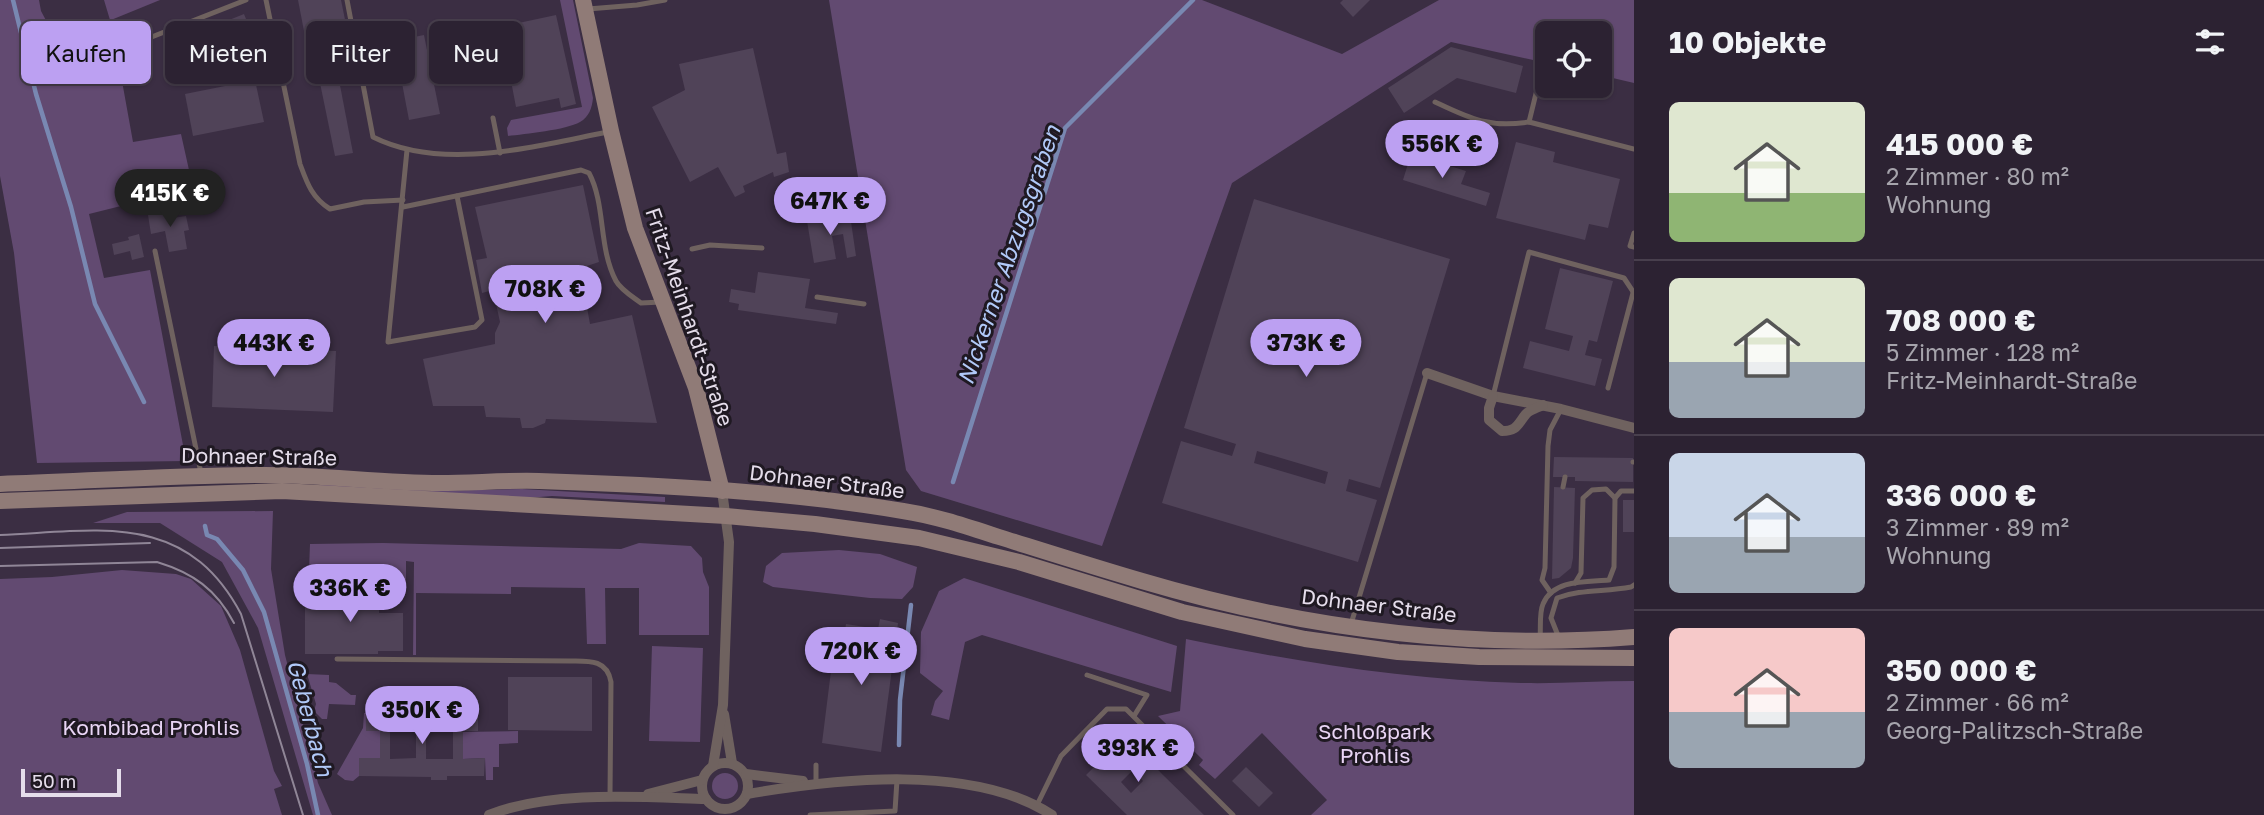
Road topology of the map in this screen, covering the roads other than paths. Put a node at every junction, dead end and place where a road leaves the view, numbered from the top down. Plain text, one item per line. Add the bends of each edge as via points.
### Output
1 (246, 0) edge
2 (266, 0) edge
3 (347, 0) edge
4 (665, 0) edge
5 (637, 3) edge
6 (584, 5) edge
7 (151, 37) edge
8 (1535, 98) edge
9 (1436, 102) dead end
10 (493, 118) dead end
11 (1529, 122) junction
12 (611, 131) junction
13 (1634, 149) edge
14 (407, 150) junction
15 (500, 153) junction
16 (457, 196) junction
17 (404, 200) junction
18 (402, 207) junction
19 (1634, 233) edge
20 (1634, 247) edge
21 (762, 248) dead end
22 (692, 249) dead end
23 (155, 251) dead end
24 (1633, 293) edge
25 (817, 297) dead end
26 (664, 301) junction
27 (864, 304) dead end
28 (1427, 373) joint
29 (1608, 388) dead end
30 (1493, 396) junction
31 (1543, 405) junction
32 (1561, 409) junction
33 (1634, 428) edge
34 (202, 475) junction
35 (1565, 477) dead end
36 (0, 484) edge
37 (1563, 487) dead end
38 (722, 491) junction
39 (1634, 491) edge
40 (1615, 498) junction
41 (0, 501) edge
42 (726, 516) junction
43 (1563, 576) dead end
44 (1575, 583) junction
45 (1634, 585) edge
46 (1563, 586) junction
47 (1551, 593) junction
48 (1350, 628) junction
49 (1634, 637) edge
50 (1540, 641) junction
51 (1561, 641) junction
52 (1634, 658) edge
53 (337, 659) dead end
54 (1087, 674) dead end
55 (723, 705) junction
56 (1134, 716) junction
57 (732, 763) junction
58 (816, 765) dead end
59 (712, 766) junction
60 (746, 774) junction
61 (702, 780) junction
62 (897, 780) junction
63 (816, 783) junction
64 (747, 793) junction
65 (635, 797) junction
66 (610, 798) junction
67 (706, 799) junction
68 (1037, 805) junction
69 (489, 815) edge
70 (810, 815) edge
71 (1052, 815) edge
72 (1233, 815) edge

1 - 7 lane
2 - 17 lane via 300,164 310,190 330,209
3 - 14 lane via 373,137
4 - 5 lane
5 - 6 lane
6 - 12 main road, Fritz-Meinhardt-Straße
8 - 11 lane
9 - 11 lane via 1474,120 1504,125
10 - 15 lane
11 - 13 lane
12 - 15 lane
12 - 26 main road, Fritz-Meinhardt-Straße via 635,228
14 - 15 lane
14 - 17 lane
16 - 18 lane
16 - 18 lane via 482,320 475,327 388,342
16 - 26 lane via 581,170 589,173 596,186 602,234 617,282 641,303
17 - 18 lane
19 - 20 lane via 1630,246
21 - 22 lane via 710,245
23 - 34 lane
24 - 29 lane
24 - 30 lane via 1624,278 1529,252
25 - 27 lane
26 - 38 main road, Fritz-Meinhardt-Straße via 696,388
28 - 30 street
28 - 48 lane
30 - 31 street
30 - 31 street via 1489,420 1502,431 1519,427 1527,413
31 - 32 street
32 - 33 street
32 - 47 lane via 1548,446 1542,580
34 - 36 main road, Dohnaer Straße
34 - 38 main road, Dohnaer Straße via 436,483 537,481
35 - 37 lane
38 - 42 street, Fritz-Meinhardt-Straße
38 - 48 main road, Dohnaer Straße via 908,512 1224,603
39 - 40 lane via 1620,491
40 - 44 lane via 1612,574 1609,580
40 - 44 lane via 1606,489 1592,490 1583,498 1581,573
41 - 42 main road, Dohnaer Straße via 282,491
42 - 52 main road, Dohnaer Straße via 919,538 1019,562 1182,612 1305,639 1479,657
42 - 55 street, Fritz-Meinhardt-Straße via 729,550
43 - 46 lane
44 - 46 lane
45 - 51 lane via 1604,592 1577,591 1557,598 1551,618
46 - 47 lane
47 - 50 lane via 1542,604
48 - 50 main road, Dohnaer Straße
49 - 51 main road, Dohnaer Straße
50 - 51 main road, Dohnaer Straße
53 - 66 lane via 598,663 611,682
54 - 56 lane via 1147,695
55 - 57 street
55 - 59 street
56 - 68 lane via 1126,709 1107,709 1061,755
56 - 72 lane
57 - 59 street
57 - 60 street
58 - 63 lane
59 - 61 street
60 - 63 street
60 - 64 street
61 - 65 street
61 - 67 street
62 - 63 street
62 - 68 street via 960,783
62 - 70 lane via 895,811
63 - 64 street
64 - 67 street via 740,804 728,809
65 - 66 street
65 - 67 street
66 - 69 street via 529,802
68 - 71 street

